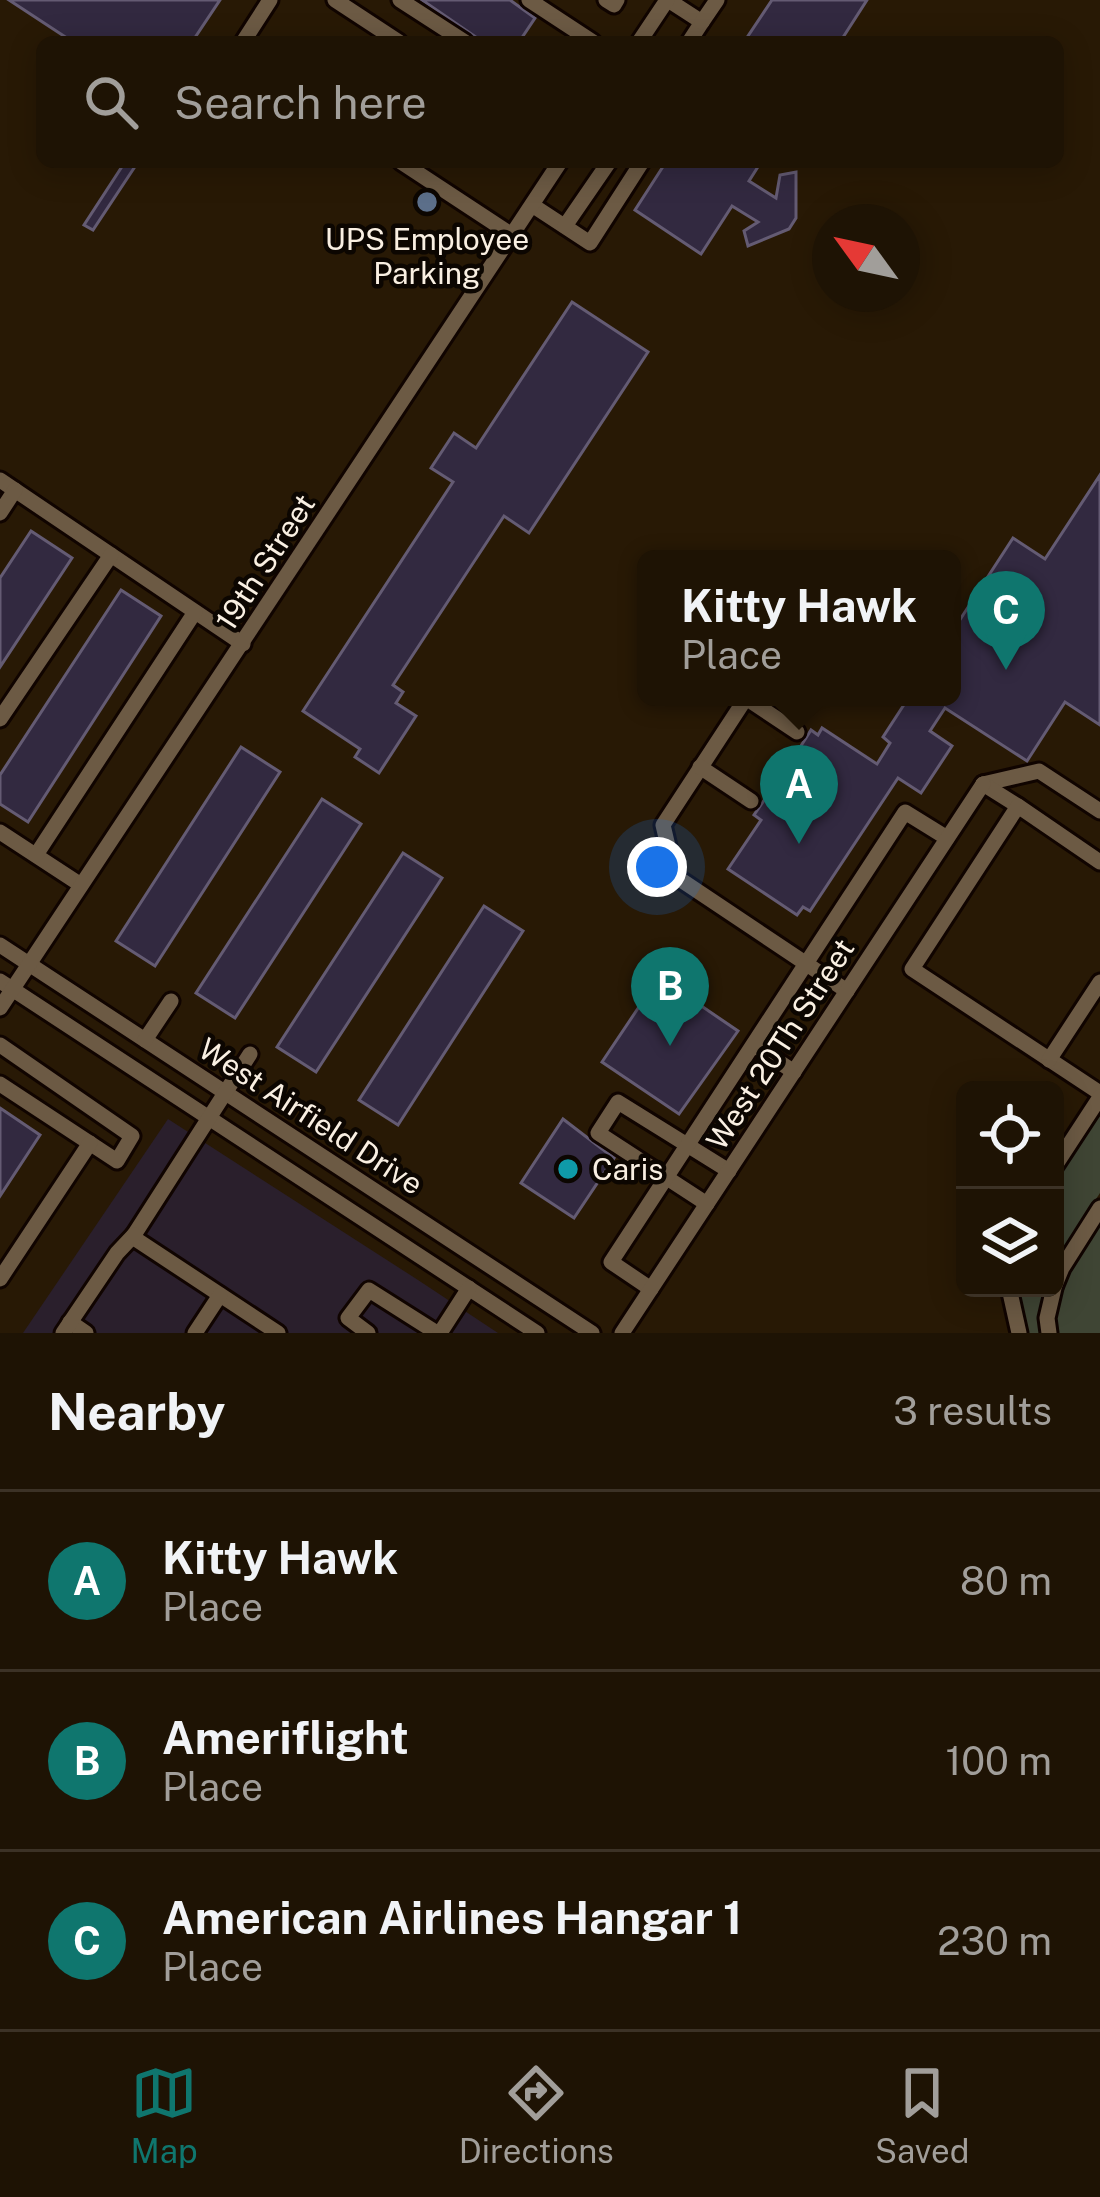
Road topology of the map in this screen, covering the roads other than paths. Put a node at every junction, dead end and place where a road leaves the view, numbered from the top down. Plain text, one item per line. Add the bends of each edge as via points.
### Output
1 (270, 0) edge
2 (400, 0) edge
3 (529, 0) edge
4 (606, 0) edge
5 (617, 0) edge
6 (667, 0) edge
7 (717, 0) edge
8 (341, 1) edge
9 (702, 22) junction
10 (247, 36) edge
11 (391, 36) edge
12 (456, 36) edge
13 (583, 36) edge
14 (643, 36) edge
15 (693, 36) edge
16 (410, 168) edge
17 (556, 168) edge
18 (605, 168) edge
19 (638, 168) edge
20 (532, 205) junction
21 (565, 226) junction
22 (512, 236) junction
23 (0, 479) edge
24 (15, 490) junction
25 (0, 514) edge
26 (111, 555) junction
27 (195, 612) junction
28 (243, 644) junction
29 (741, 706) edge
30 (758, 706) edge
31 (0, 718) edge
32 (797, 732) dead end
33 (700, 767) junction
34 (983, 784) junction
35 (751, 801) dead end
36 (1018, 806) junction
37 (1100, 811) edge
38 (0, 832) edge
39 (947, 838) junction
40 (36, 855) junction
41 (1100, 862) edge
42 (81, 885) junction
43 (0, 945) edge
44 (29, 964) junction
45 (806, 964) junction
46 (1100, 982) edge
47 (6, 985) edge
48 (847, 991) junction
49 (171, 1001) dead end
50 (0, 1008) edge
51 (145, 1040) junction
52 (0, 1045) edge
53 (754, 1045) junction
54 (250, 1054) dead end
55 (1049, 1060) junction
56 (794, 1072) junction
57 (0, 1084) edge
58 (226, 1092) junction
59 (1100, 1095) edge
60 (209, 1117) junction
61 (90, 1143) junction
62 (688, 1146) junction
63 (1064, 1152) edge
64 (729, 1171) junction
65 (668, 1178) junction
66 (707, 1204) junction
67 (1100, 1208) edge
68 (134, 1235) junction
69 (1064, 1265) edge
70 (0, 1279) edge
71 (470, 1288) junction
72 (651, 1289) junction
73 (220, 1295) junction
74 (1012, 1297) edge
75 (1052, 1297) edge
76 (66, 1328) edge
77 (446, 1331) edge
78 (86, 1333) edge
79 (195, 1333) edge
80 (278, 1333) edge
81 (368, 1333) edge
82 (537, 1333) edge
83 (592, 1333) edge
84 (622, 1333) edge
85 (1019, 1333) edge
86 (1049, 1333) edge

1 - 10 street
2 - 12 street
3 - 13 street
4 - 5 street
6 - 9 street
6 - 14 street
7 - 9 street
8 - 11 street
9 - 15 street
16 - 22 street
17 - 20 street, 19th Street
18 - 21 street
19 - 21 street via 590,243
20 - 21 street
20 - 22 street, 19th Street
22 - 28 street, 19th Street
23 - 24 street
24 - 25 street
24 - 26 street
26 - 27 street
26 - 31 street
27 - 28 street
27 - 40 street
28 - 42 street, 19th Street
29 - 33 street
30 - 32 street
33 - 35 street
33 - 45 street via 662,825 675,876
34 - 36 street
34 - 37 street via 1039,771
34 - 39 street, West 20Th Street
36 - 41 street
36 - 55 street via 912,969
38 - 40 street
39 - 45 street via 905,812
39 - 48 street, West 20Th Street
40 - 42 street
42 - 44 street, 19th Street
43 - 44 street, West Airfield Drive
44 - 47 street, 19th Street
44 - 51 street, West Airfield Drive
45 - 48 street
45 - 53 street
46 - 55 street
47 - 50 street, 19th Street
47 - 60 street, West Airfield Drive
48 - 56 street, West 20Th Street
49 - 51 street
51 - 58 street, West Airfield Drive
52 - 61 street via 132,1136 117,1161
53 - 56 street
53 - 62 street
54 - 58 street
55 - 59 street
56 - 64 street, West 20Th Street
57 - 61 street
58 - 60 street
58 - 83 street, West Airfield Drive
59 - 63 street
60 - 68 street
60 - 71 street, West Airfield Drive
61 - 70 street
62 - 64 street
62 - 65 street
62 - 65 street via 619,1102 598,1133
64 - 66 street, West 20Th Street
65 - 66 street
65 - 72 street via 611,1262
66 - 72 street, West 20Th Street
67 - 69 street
68 - 73 street
68 - 76 street
71 - 77 street
71 - 82 street, West Airfield Drive
72 - 84 street, West 20Th Street
73 - 79 street
73 - 80 street
74 - 85 street
75 - 86 street
76 - 78 street
77 - 81 street via 369,1290 348,1318

